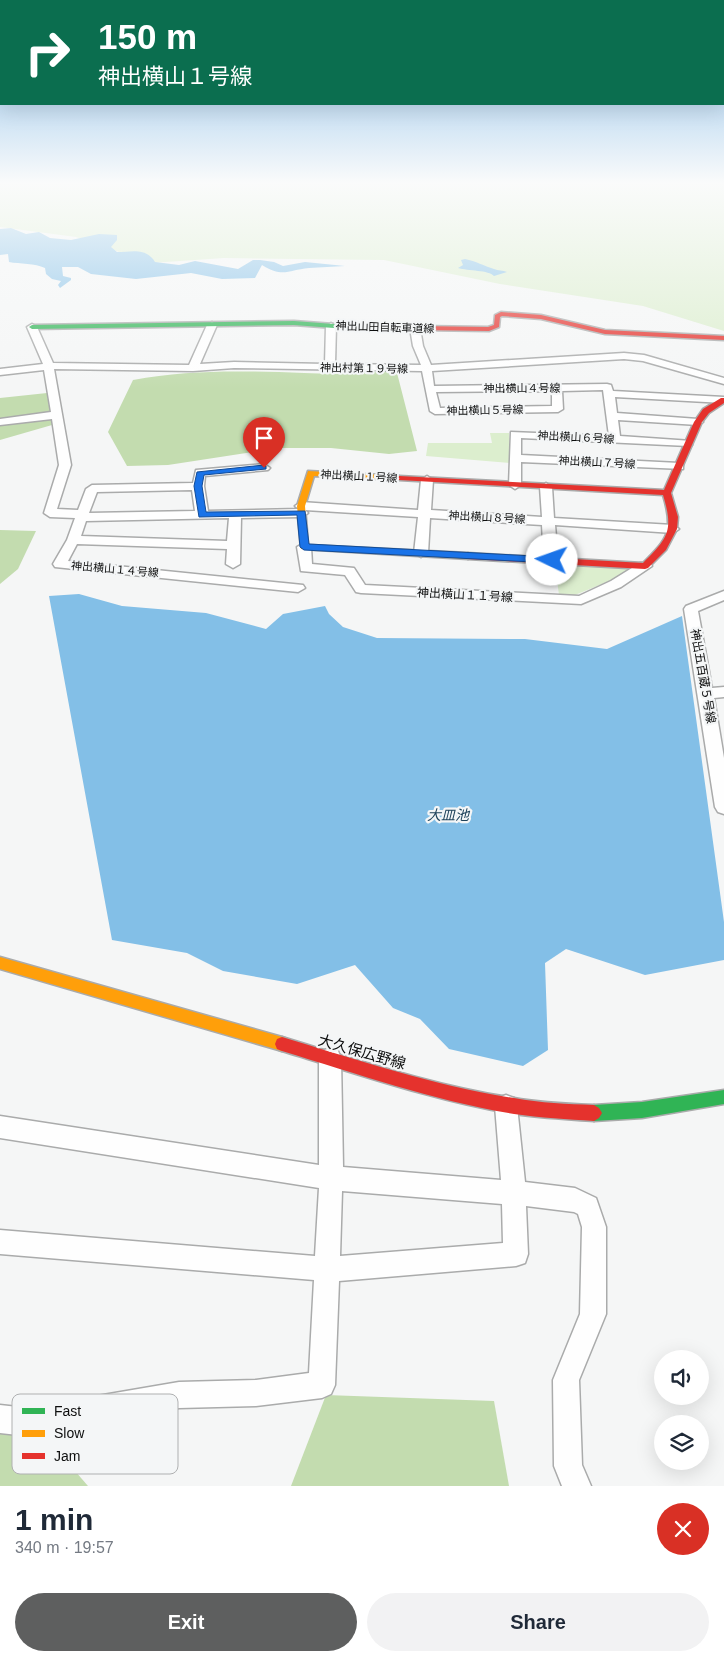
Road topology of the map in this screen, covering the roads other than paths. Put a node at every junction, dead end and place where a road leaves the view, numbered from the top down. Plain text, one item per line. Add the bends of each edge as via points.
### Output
1 (212, 325) junction
2 (331, 326) junction
3 (32, 327) joint
4 (415, 328) junction
5 (724, 338) edge
6 (48, 366) junction
7 (194, 368) junction
8 (330, 368) junction
9 (428, 368) junction
10 (0, 372) edge
11 (724, 381) edge
12 (557, 388) junction
13 (430, 389) junction
14 (609, 394) junction
15 (724, 400) edge
16 (55, 415) junction
17 (612, 416) junction
18 (0, 422) edge
19 (698, 422) junction
20 (615, 439) junction
21 (688, 443) junction
22 (516, 458) junction
23 (679, 467) junction
24 (264, 468) dead end
25 (427, 480) junction
26 (515, 485) junction
27 (198, 486) junction
28 (546, 487) junction
29 (667, 493) junction
30 (301, 509) junction
31 (423, 514) junction
32 (202, 515) junction
33 (236, 515) junction
34 (83, 517) junction
35 (549, 521) junction
36 (673, 529) junction
37 (73, 540) junction
38 (233, 545) junction
39 (304, 547) junction
40 (421, 553) junction
41 (552, 560) junction
42 (233, 564) dead end
43 (645, 566) junction
44 (298, 588) dead end
45 (724, 595) edge
46 (724, 692) edge
47 (706, 694) junction
48 (724, 807) edge
49 (0, 964) edge
50 (330, 1058) junction
51 (724, 1098) edge
52 (506, 1106) junction
53 (0, 1127) edge
54 (331, 1178) junction
55 (514, 1193) junction
56 (0, 1242) edge
57 (328, 1269) junction
58 (178, 1396) edge
59 (577, 1486) edge

1 - 2 street, 神出山田自転車道線 via 294,323
1 - 3 street, 神出山田自転車道線
1 - 7 street
2 - 4 street, 神出山田自転車道線
2 - 8 street
3 - 6 street
4 - 5 street, 神出山田自転車道線 via 494,328 497,316 501,314 541,317 605,332
4 - 9 street, 神出横山５号線 via 418,346
6 - 7 street, 神出村第１９号線
6 - 10 street, 神出村第１９号線
6 - 16 street
7 - 8 street, 神出村第１９号線 via 234,365
8 - 9 street, 神出村第１９号線
9 - 11 street, 神出村第１９号線 via 624,356 644,358
9 - 13 street, 神出横山５号線
12 - 13 street, 神出横山４号線
12 - 13 street, 神出横山５号線 via 558,409 435,411
12 - 14 street, 神出横山４号線 via 608,387
14 - 15 street
14 - 17 street
15 - 19 street
16 - 18 street
16 - 34 street, 神出横山８号線 via 65,466 50,512 75,513
17 - 19 street
17 - 20 street
19 - 21 street
20 - 21 street, 神出横山６号線
20 - 22 street, 神出横山６号線 via 515,434
21 - 23 street
22 - 23 street, 神出横山７号線
22 - 26 street, 神出横山６号線
23 - 29 street
24 - 27 street via 200,473
25 - 26 street, 神出横山１号線
25 - 30 street, 神出横山１号線 via 311,473
25 - 31 street
26 - 28 street, 神出横山１号線
27 - 32 street
27 - 34 street, 神出横山１４号線 via 92,489
28 - 29 street, 神出横山１号線
28 - 35 street
29 - 36 street via 674,517
30 - 31 street, 神出横山８号線
30 - 33 street, 神出横山８号線
30 - 39 street, 神出横山１号線
31 - 35 street, 神出横山８号線
31 - 40 street
32 - 33 street, 神出横山８号線
32 - 34 street, 神出横山８号線
33 - 38 street
34 - 37 street, 神出横山１４号線
35 - 36 street, 神出横山８号線
35 - 41 street
36 - 43 street via 663,548
37 - 38 street
37 - 44 street, 神出横山１４号線 via 60,564
38 - 42 street
39 - 40 street
39 - 43 street, 神出横山１１号線 via 306,568 349,571 360,588 415,592 581,600 630,577
40 - 41 street
41 - 43 street
45 - 47 street, 神出五百蔵５号線 via 691,609
46 - 47 street
47 - 48 street, 神出五百蔵５号線
49 - 50 street, 大久保広野線
50 - 52 street, 大久保広野線 via 478,1101
50 - 54 street
51 - 52 street, 大久保広野線 via 594,1113
52 - 55 street
53 - 54 street
54 - 55 street
54 - 57 street
55 - 57 street via 516,1254
55 - 59 street via 575,1200 588,1206 594,1226 593,1314 566,1380 568,1466
56 - 57 street
57 - 58 street via 322,1384 256,1393

